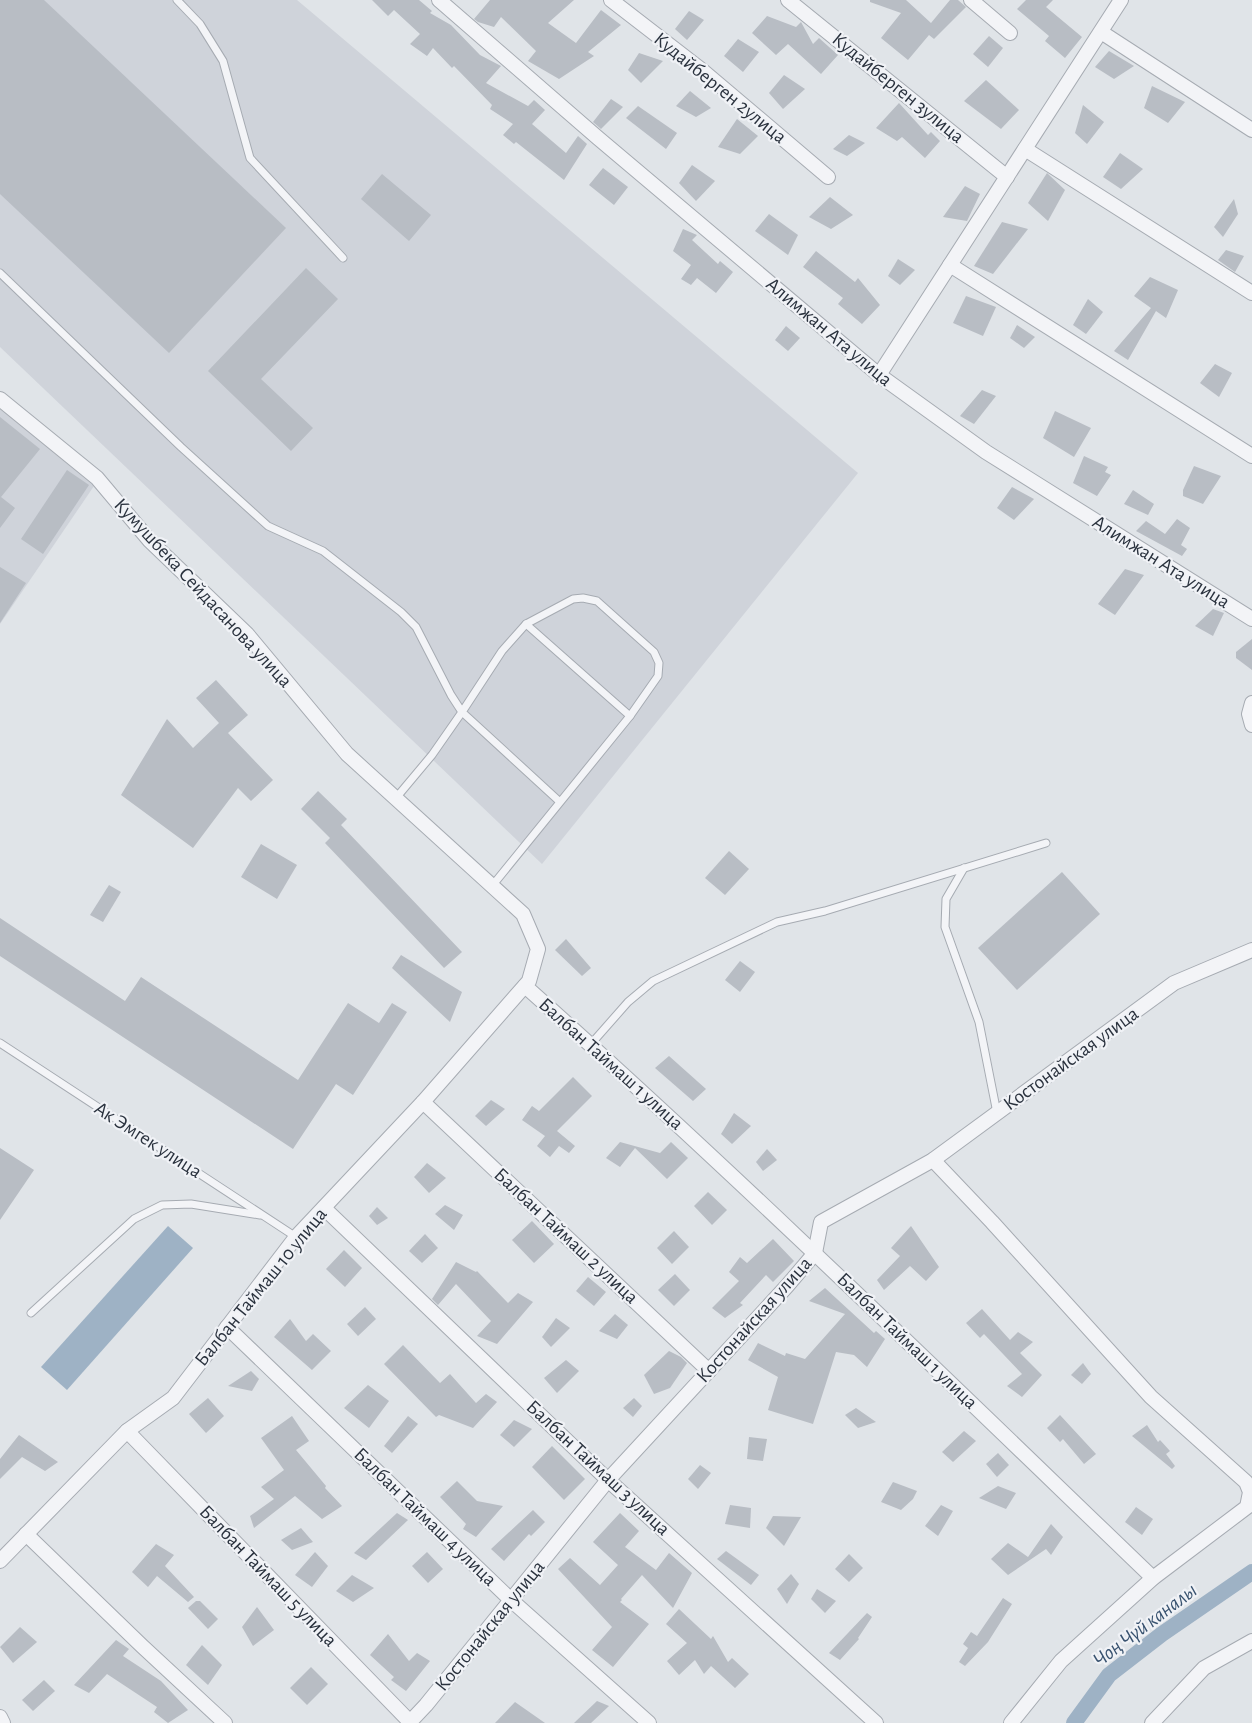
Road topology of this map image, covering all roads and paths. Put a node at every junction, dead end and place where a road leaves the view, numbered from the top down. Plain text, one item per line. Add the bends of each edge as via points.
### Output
1 (177, 0) edge
2 (439, 0) edge
3 (611, 0) edge
4 (788, 0) edge
5 (971, 0) edge
6 (1122, 0) edge
7 (1101, 32) junction
8 (1010, 33) dead end
9 (1252, 130) edge
10 (1025, 149) junction
11 (828, 177) dead end
12 (1007, 177) junction
13 (343, 258) dead end
14 (950, 264) junction
15 (0, 272) edge
16 (1252, 293) edge
17 (879, 375) junction
18 (0, 399) edge
19 (1252, 456) edge
20 (1252, 619) edge
21 (526, 624) junction
22 (1252, 703) edge
23 (462, 712) junction
24 (630, 716) junction
25 (1252, 724) edge
26 (396, 798) junction
27 (560, 802) junction
28 (1046, 842) dead end
29 (964, 868) junction
30 (492, 886) junction
31 (538, 949) joint
32 (1252, 950) edge
33 (525, 986) junction
34 (0, 1043) edge
35 (591, 1044) junction
36 (423, 1102) junction
37 (997, 1113) junction
38 (933, 1160) junction
39 (324, 1208) junction
40 (263, 1215) junction
41 (296, 1237) junction
42 (815, 1253) junction
43 (31, 1313) dead end
44 (227, 1327) junction
45 (709, 1371) junction
46 (126, 1431) junction
47 (608, 1480) junction
48 (26, 1534) junction
49 (0, 1561) edge
50 (1153, 1578) junction
51 (511, 1600) junction
52 (1252, 1641) edge
53 (0, 1717) edge
54 (409, 1722) edge
55 (3, 1723) edge
56 (225, 1723) edge
57 (649, 1723) edge
58 (876, 1723) edge
59 (1011, 1723) edge
60 (1152, 1723) edge

1 - 13 lane via 200,24 223,61 250,158
2 - 17 street, Алимжан Ата улица
3 - 11 street, Кудайберген 2улица via 703,71
4 - 12 street, Кудайберген 3улица
5 - 8 street
6 - 7 street
7 - 9 street
7 - 10 street
10 - 12 street
10 - 16 street
12 - 14 street
14 - 17 street
14 - 19 street
15 - 23 lane via 181,447 268,526 323,550 416,626 450,695
17 - 20 street, Алимжан Ата улица via 986,452
18 - 26 street, Кумушбека Сейдасанова улица via 98,478 150,542 247,634 347,754
21 - 23 lane via 502,651
21 - 24 lane
21 - 24 lane via 573,599 597,601 654,652 659,662 658,676
22 - 25 street via 1249,714
23 - 26 lane
23 - 27 lane
24 - 27 lane
26 - 30 street, Кумушбека Сейдасанова улица
27 - 30 lane
28 - 29 lane
29 - 35 lane via 825,911 777,922 653,981 628,1002
29 - 37 lane via 946,899 945,927 979,1022
30 - 31 street, Кумушбека Сейдасанова улица via 523,914
31 - 33 street, Балбан Таймаш 10 улица via 530,981
32 - 37 street, Костонайская улица via 1174,983
33 - 35 street, Балбан Таймаш 1 улица
33 - 36 street, Балбан Таймаш 10 улица
34 - 40 lane, Ак Эмгек улица
35 - 42 street, Балбан Таймаш 1 улица
36 - 39 street, Балбан Таймаш 10 улица
36 - 45 street, Балбан Таймаш 2 улица
37 - 38 street, Костонайская улица
38 - 42 street, Костонайская улица via 821,1222
38 - 50 street via 1151,1397 1246,1482 1250,1492 1247,1506
39 - 41 street, Балбан Таймаш 10 улица
39 - 47 street, Балбан Таймаш 3 улица
40 - 41 lane, Ак Эмгек улица
40 - 43 lane via 191,1204 162,1205 134,1220
41 - 44 street, Балбан Таймаш 10 улица
42 - 45 street, Костонайская улица
42 - 50 street, Балбан Таймаш 1 улица
44 - 46 street, Балбан Таймаш 10 улица via 173,1398
44 - 51 street, Балбан Таймаш 4 улица
45 - 47 street, Костонайская улица
46 - 48 street, Балбан Таймаш 10 улица
46 - 54 street, Балбан Таймаш 5 улица
47 - 51 street, Костонайская улица
47 - 58 street, Балбан Таймаш 3 улица
48 - 49 street, Балбан Таймаш 10 улица
48 - 56 street
50 - 59 street via 1060,1661
51 - 54 street, Костонайская улица
51 - 57 street, Балбан Таймаш 4 улица
52 - 60 street via 1204,1668
53 - 55 street

